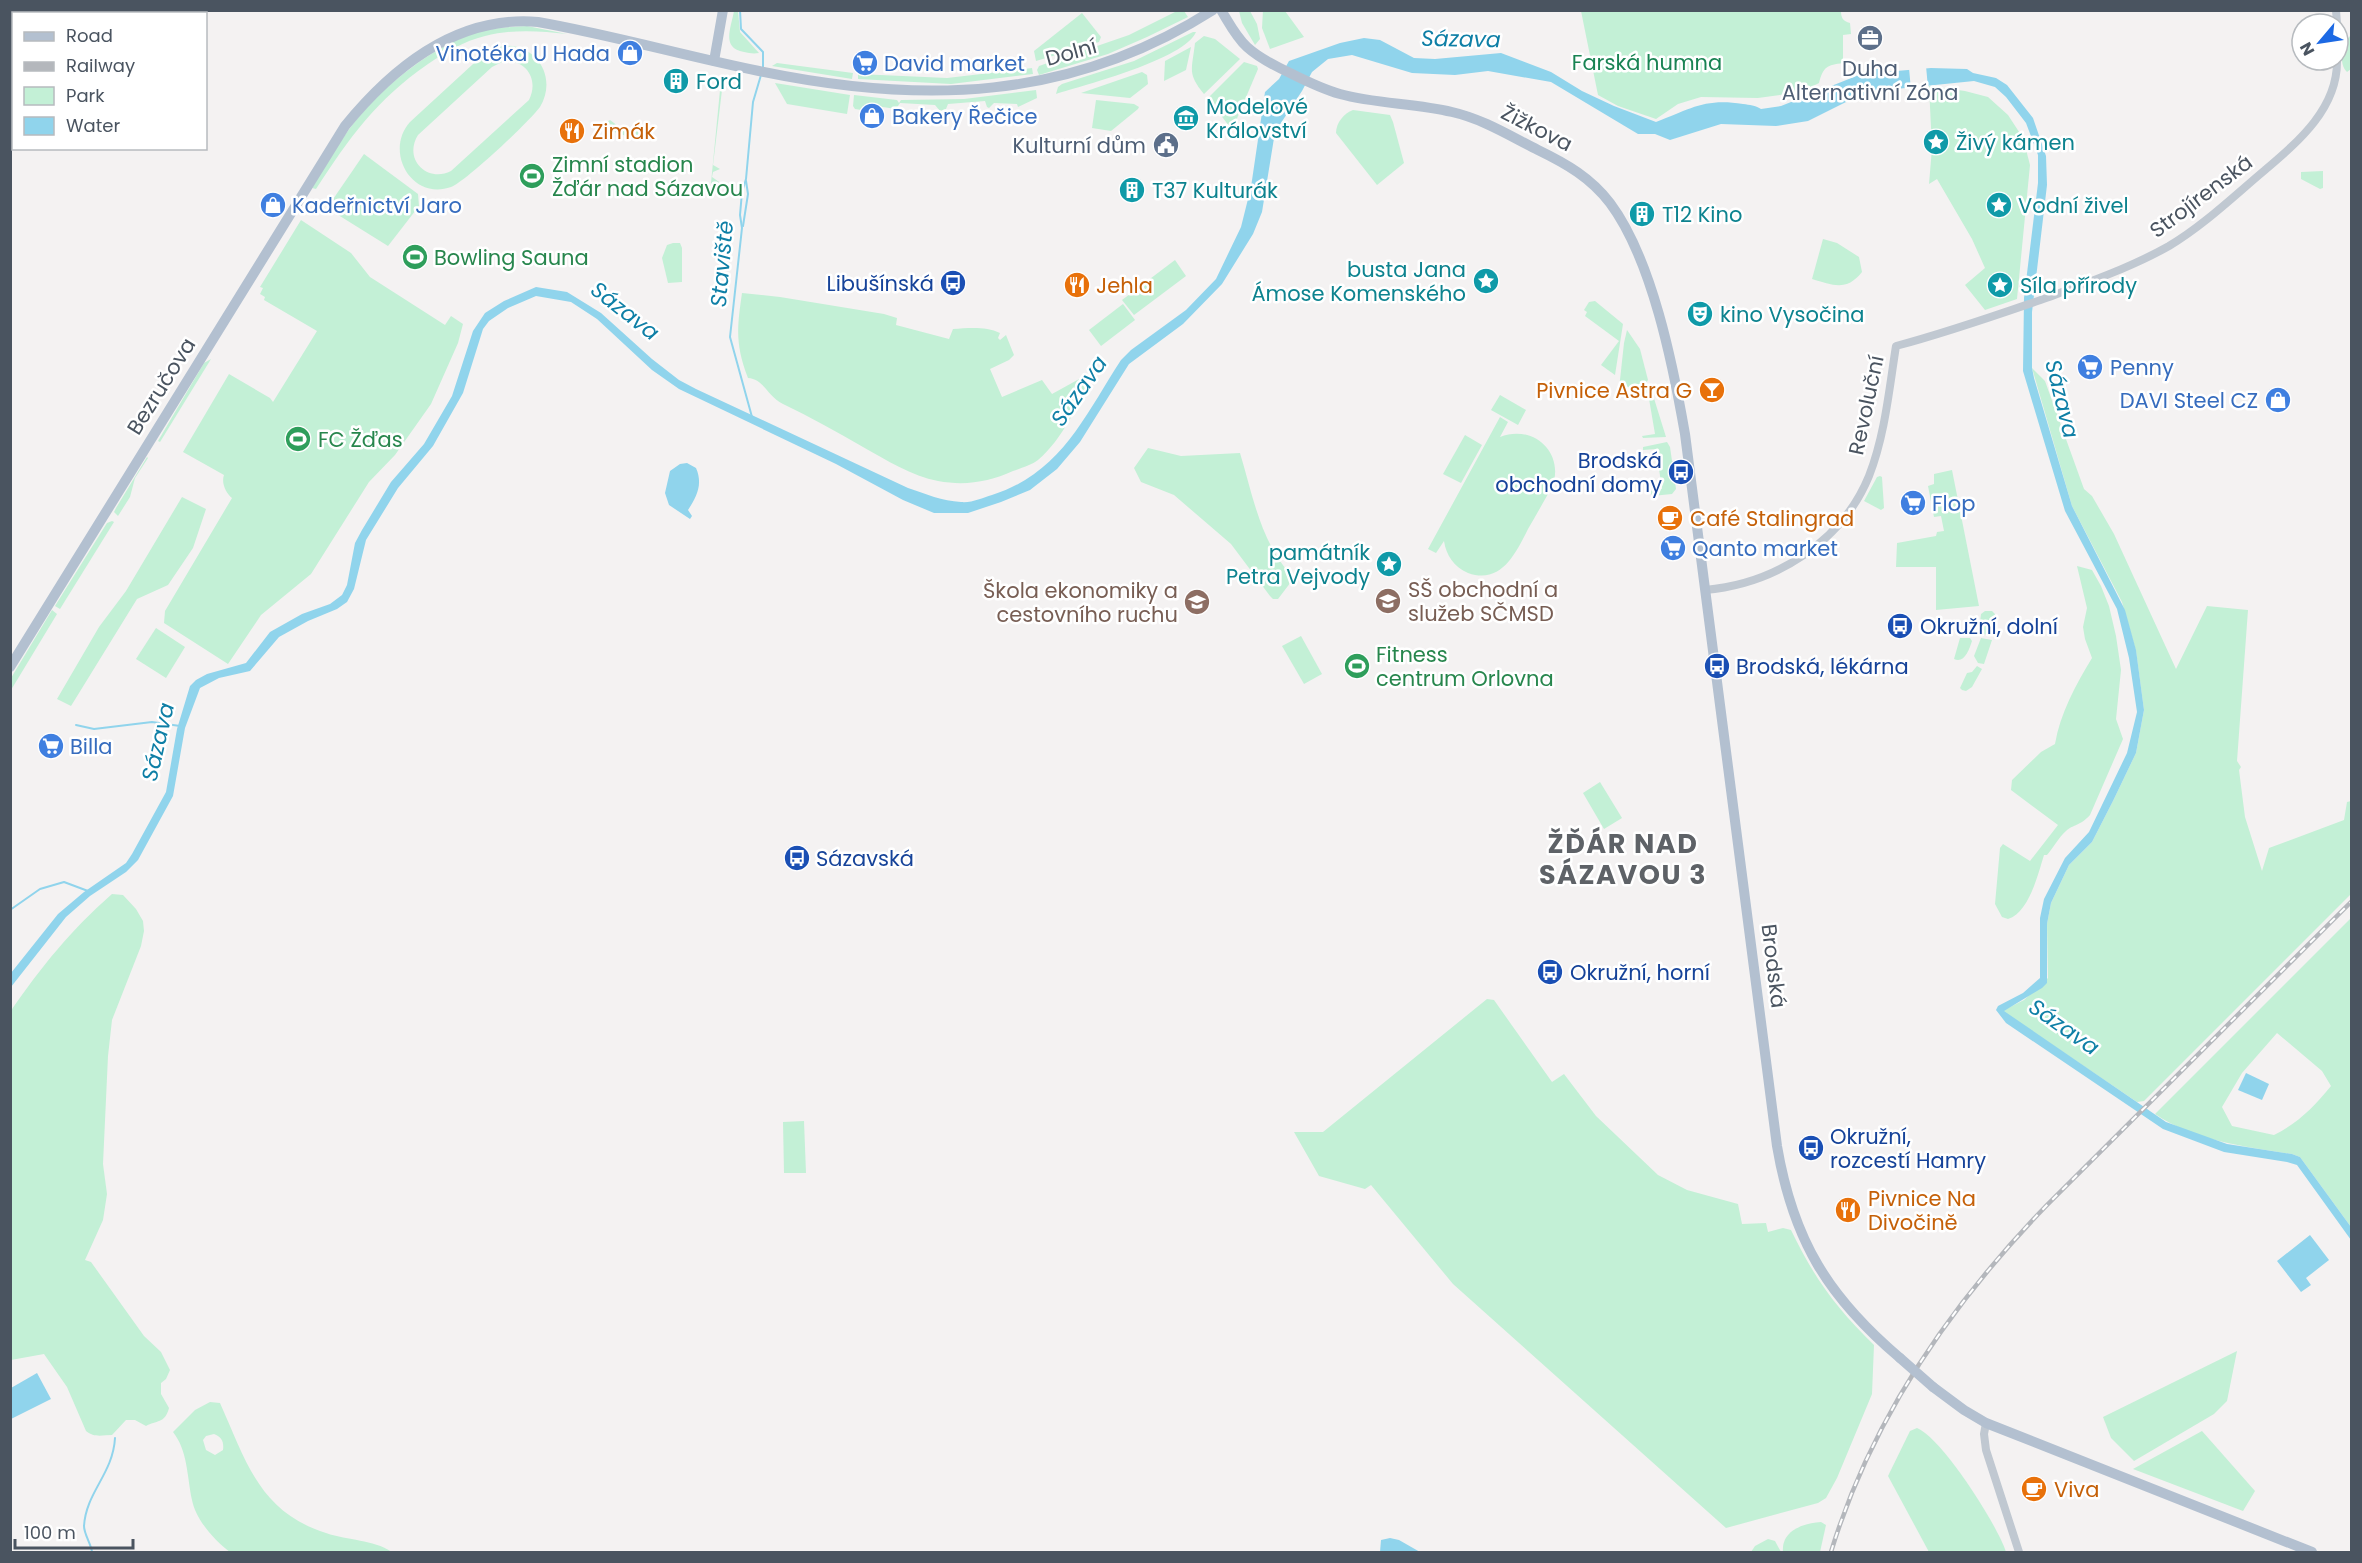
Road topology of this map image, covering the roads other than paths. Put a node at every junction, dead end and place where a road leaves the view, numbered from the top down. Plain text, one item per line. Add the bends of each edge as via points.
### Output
1 (723, 10) edge
2 (1214, 10) edge
3 (1221, 10) edge
4 (714, 61) junction
5 (2335, 72) edge
6 (1896, 346) joint
7 (1685, 434) joint
8 (1705, 590) junction
9 (10, 667) edge
10 (1986, 1423) junction
11 (2019, 1552) edge
12 (2312, 1552) edge

1 - 4 main road
2 - 4 main road, Dolní via 1171,36 1124,57 1015,86 922,92 853,87
3 - 7 main road, Žižkova via 1247,47 1316,86 1475,118 1557,159 1593,183 1622,220 1640,258 1671,364
4 - 9 main road, Bezručova via 556,25 513,20 481,25 450,38 373,93 345,126
5 - 6 street, Strojírenská via 2333,88 2320,116 2274,162 2170,245 2142,260 2013,310
6 - 8 street, Revoluční via 1883,429 1869,476 1844,518 1801,558 1757,580
7 - 8 main road, Brodská
8 - 10 main road, Brodská, bridge via 1777,1146 1796,1223 1825,1278 1852,1312 1933,1387
10 - 11 street via 1986,1450
10 - 12 main road, Brodská

